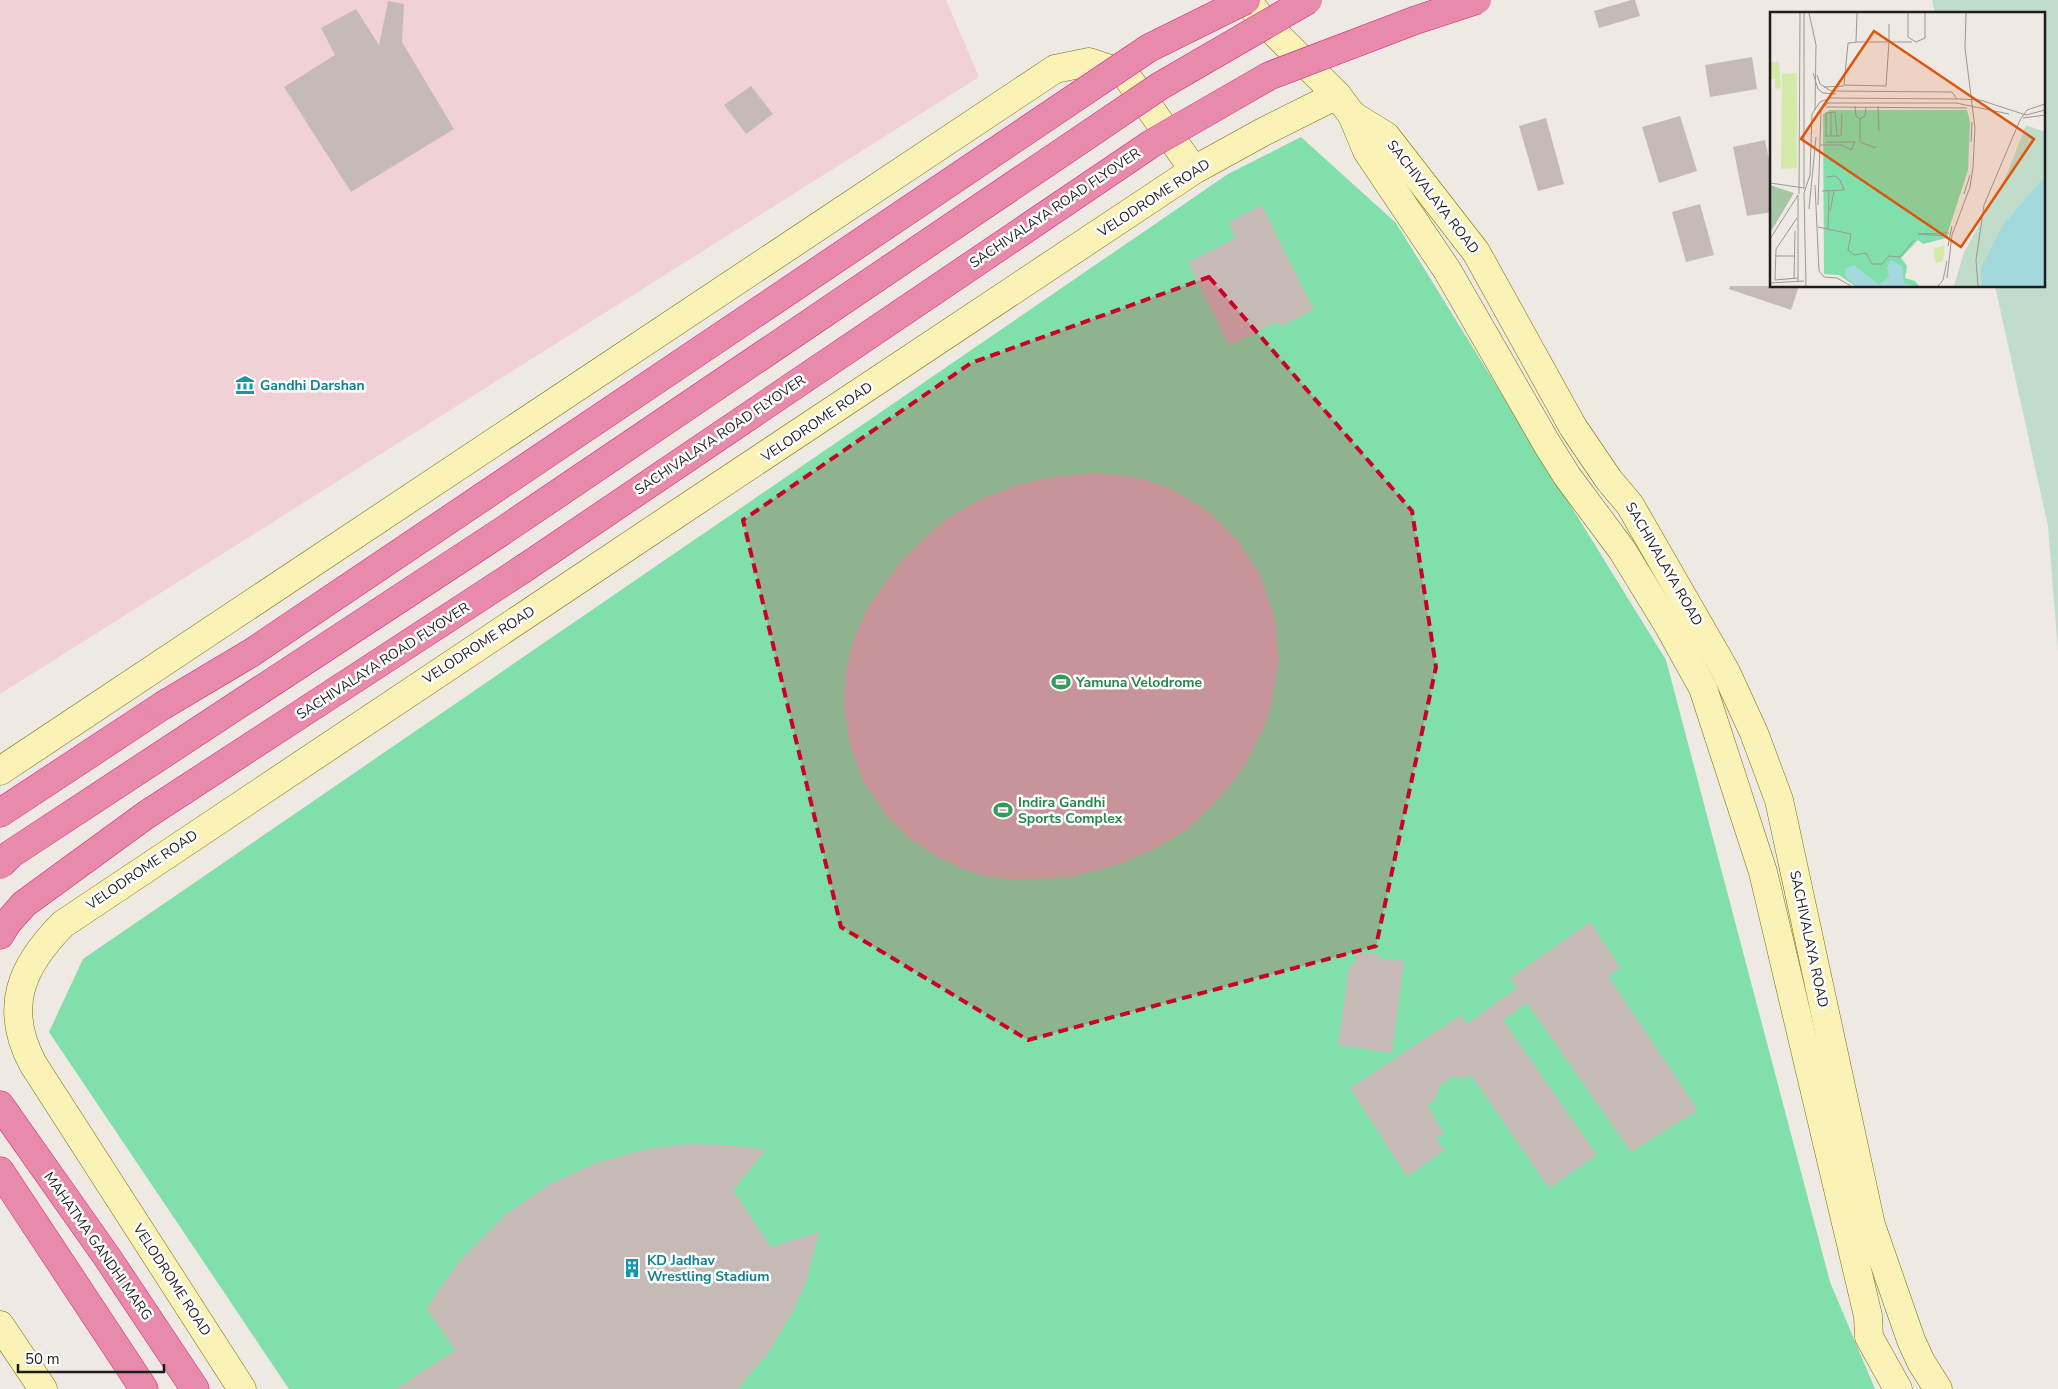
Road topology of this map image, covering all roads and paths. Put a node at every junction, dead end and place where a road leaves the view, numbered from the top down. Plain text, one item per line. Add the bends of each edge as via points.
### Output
1 (1246, 0) edge
2 (1308, 0) edge
3 (1477, 0) edge
4 (1344, 105) junction
5 (1194, 170) junction
6 (1593, 458) junction
7 (1567, 476) junction
8 (0, 771) edge
9 (0, 813) edge
10 (0, 865) edge
11 (0, 935) edge
12 (0, 1105) edge
13 (0, 1171) edge
14 (0, 1325) edge
15 (1911, 1340) junction
16 (1877, 1354) junction
17 (43, 1389) edge
18 (144, 1389) edge
19 (195, 1389) edge
20 (242, 1389) edge
21 (1898, 1389) edge
22 (1938, 1389) edge

1 - 4 street, SACHIVALAYA ROAD
1 - 9 highway, bridge via 1150,48 251,653 162,706
2 - 10 highway, bridge via 1160,86 515,523 19,849
3 - 11 highway, SACHIVALAYA ROAD FLYOVER, bridge via 1269,76 1151,144 526,567 146,816 24,904
4 - 5 street, VELODROME ROAD via 1263,132
4 - 6 street, SACHIVALAYA ROAD via 1386,136 1476,252
4 - 7 street, SACHIVALAYA ROAD via 1367,151 1448,270
5 - 8 street via 1125,74 1089,62 1055,69
5 - 20 street, VELODROME ROAD via 340,737 63,924 45,942 31,962 19,996 18,1026 23,1045
6 - 7 street
6 - 15 street, SACHIVALAYA ROAD via 1630,504 1726,672 1776,792 1871,1225
7 - 16 street, SACHIVALAYA ROAD via 1622,550 1703,688 1763,872 1868,1316 1869,1337
12 - 19 highway, MAHATMA GANDHI MARG
13 - 18 highway
14 - 17 street
15 - 16 street
15 - 22 street, SACHIVALAYA ROAD
16 - 21 street, SACHIVALAYA ROAD

